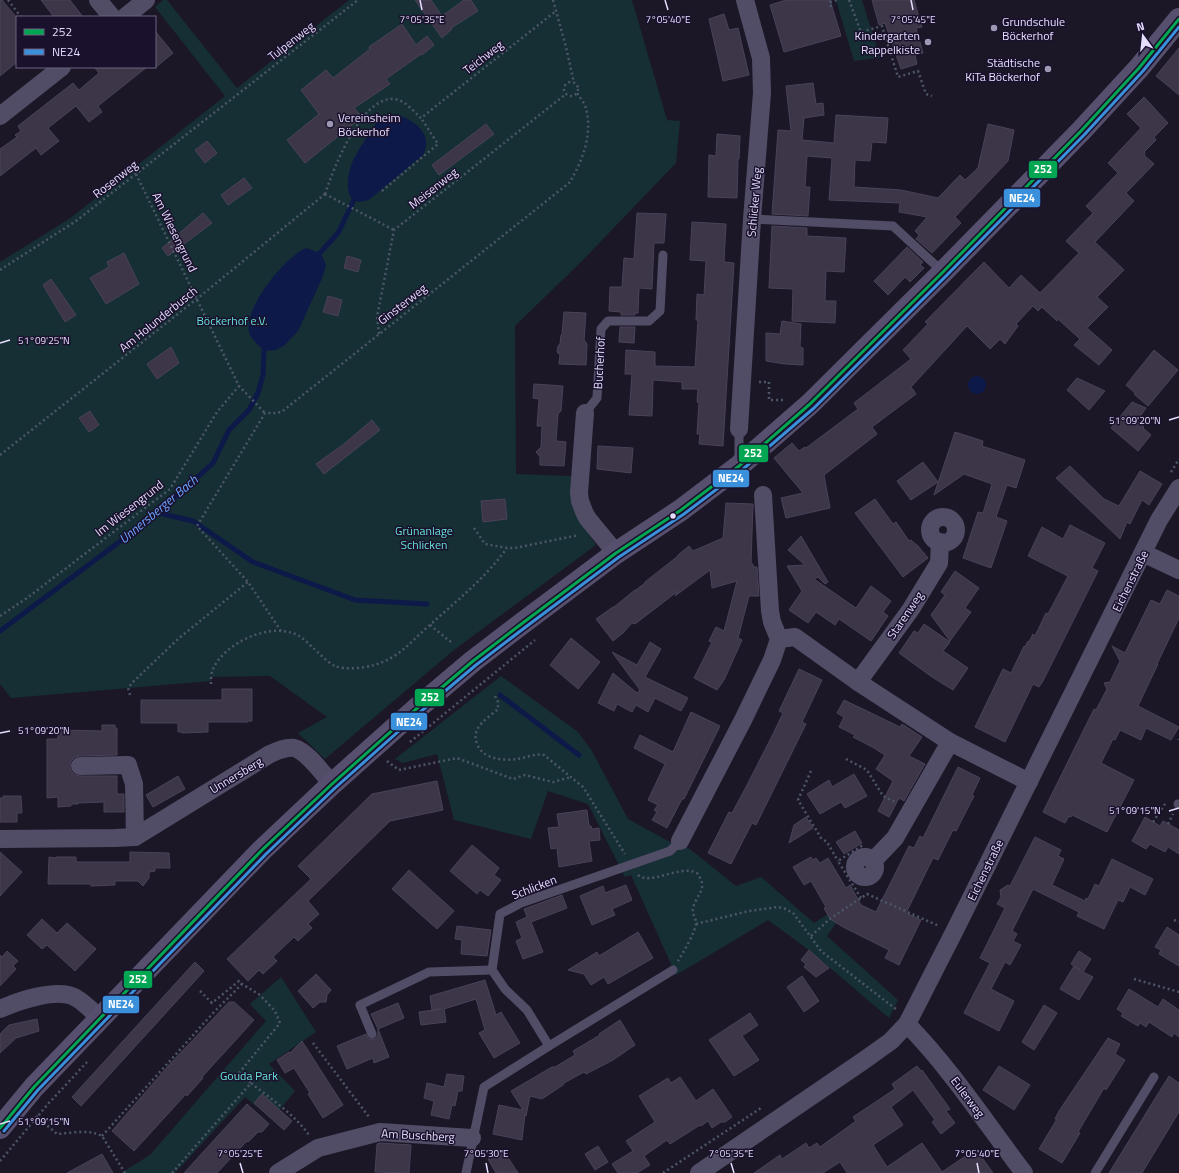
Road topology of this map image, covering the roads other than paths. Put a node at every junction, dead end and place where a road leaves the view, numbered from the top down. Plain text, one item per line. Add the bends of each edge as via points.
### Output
1 (98, 0) edge
2 (146, 0) edge
3 (745, 0) edge
4 (111, 16) edge
5 (126, 16) edge
6 (1179, 18) edge
7 (61, 68) edge
8 (0, 116) edge
9 (752, 219) junction
10 (663, 254) dead end
11 (943, 272) junction
12 (585, 413) joint
13 (739, 429) joint
14 (739, 466) junction
15 (1179, 488) edge
16 (763, 495) dead end
17 (940, 542) dead end
18 (616, 553) junction
19 (1143, 553) junction
20 (1179, 570) edge
21 (779, 639) junction
22 (858, 682) junction
23 (950, 742) junction
24 (80, 766) dead end
25 (1029, 782) junction
26 (332, 784) junction
27 (135, 837) junction
28 (0, 839) edge
29 (680, 841) joint
30 (872, 861) dead end
31 (492, 970) junction
32 (673, 970) road end
33 (0, 1009) edge
34 (902, 1017) junction
35 (101, 1019) junction
36 (372, 1034) dead end
37 (549, 1046) junction
38 (1154, 1077) dead end
39 (0, 1128) edge
40 (472, 1138) junction
41 (278, 1173) edge
42 (466, 1173) edge
43 (698, 1173) edge
44 (1024, 1173) edge
45 (1095, 1173) edge

1 - 4 street
2 - 5 street
3 - 9 street, Schlicker Weg via 761,58 762,74
6 - 11 main road via 1139,68 1081,131
7 - 8 street
9 - 11 lane via 893,226
9 - 13 street, Schlicker Weg
10 - 12 lane, Bucherhof via 660,311 649,321 608,321 601,328 597,398
11 - 14 main road via 810,404
12 - 18 street, Bucherhof via 580,464 580,501 588,519
13 - 14 lane
14 - 18 main road via 681,510
15 - 19 street, Eichenstraße
16 - 21 street via 770,611
17 - 22 street, Starenweg via 939,563 911,609
18 - 26 main road via 473,661
19 - 20 street
19 - 25 street, Eichenstraße
21 - 22 street via 795,637
21 - 29 street via 772,660 743,720
22 - 23 street
23 - 25 street
23 - 30 street via 896,838
24 - 27 street via 128,765 134,784
25 - 34 street, Eichenstraße via 954,932
26 - 27 street, Unnersberg via 299,750 285,748 270,754
26 - 35 main road via 262,850
27 - 28 street, Unnersberg
29 - 31 lane, Schlicken via 670,851 521,903 500,914
31 - 36 lane via 429,972 360,1005
31 - 37 lane via 505,989 527,1010
32 - 37 lane
33 - 35 street via 45,995 70,996
34 - 43 street, Eichenstraße via 891,1041
34 - 44 street, Eulerweg via 927,1044
35 - 39 main road via 34,1087
37 - 40 lane via 484,1087
38 - 45 lane
40 - 41 street, Am Buschberg via 380,1132 318,1148
40 - 42 lane

